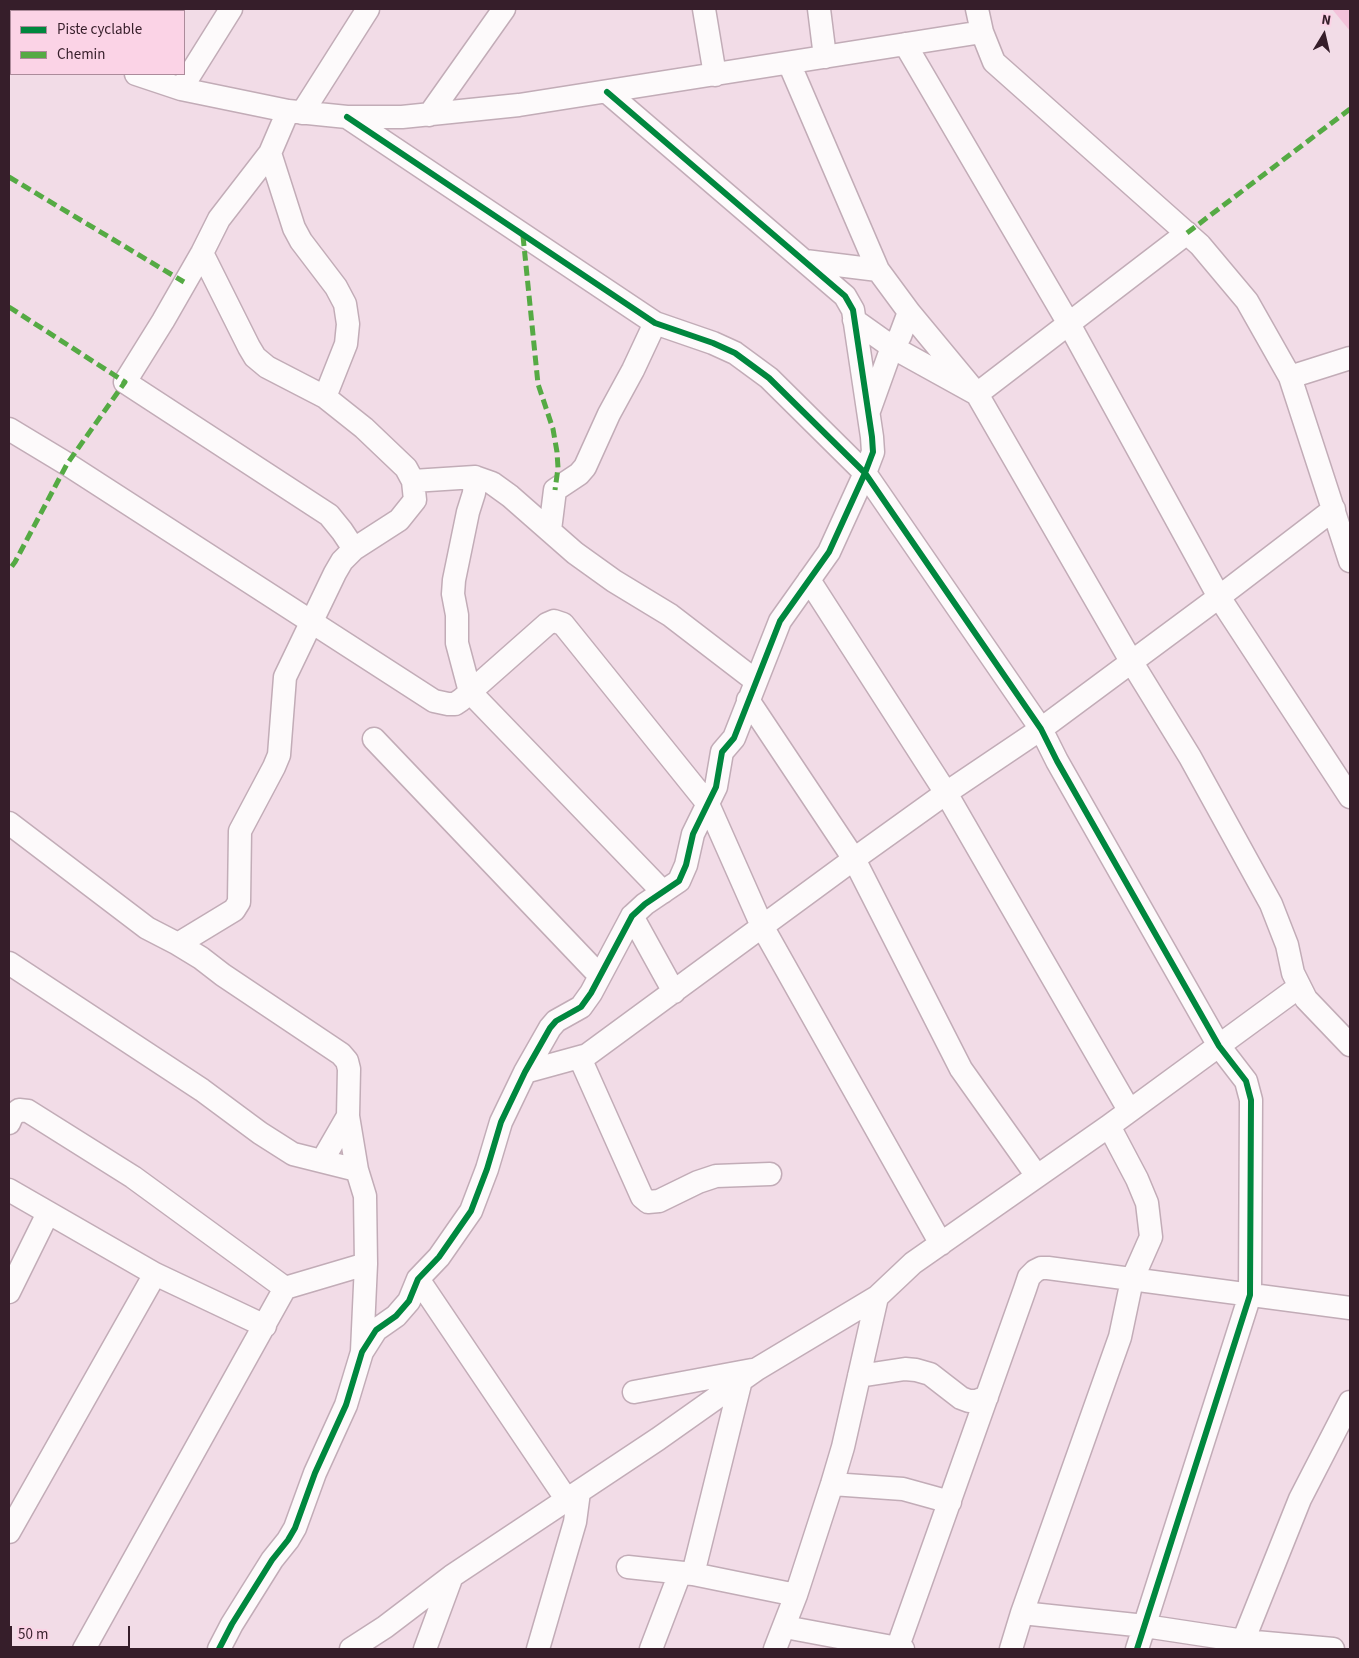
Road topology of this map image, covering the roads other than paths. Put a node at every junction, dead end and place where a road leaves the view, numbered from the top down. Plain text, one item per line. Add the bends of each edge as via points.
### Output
1 (231, 9) edge
2 (368, 9) edge
3 (504, 9) edge
4 (704, 9) edge
5 (819, 9) edge
6 (978, 9) edge
7 (982, 32) junction
8 (905, 44) junction
9 (825, 57) junction
10 (789, 63) junction
11 (139, 75) edge
12 (715, 75) junction
13 (180, 89) junction
14 (607, 92) junction
15 (295, 112) junction
16 (429, 115) junction
17 (347, 117) junction
18 (270, 153) junction
19 (1187, 233) junction
20 (202, 253) junction
21 (805, 261) junction
22 (878, 270) junction
23 (909, 312) junction
24 (854, 320) junction
25 (655, 323) junction
26 (1069, 324) junction
27 (892, 347) junction
28 (1350, 358) edge
29 (1290, 377) junction
30 (977, 394) junction
31 (325, 397) junction
32 (868, 414) junction
33 (9, 429) edge
34 (865, 473) junction
35 (475, 477) junction
36 (413, 481) junction
37 (1334, 509) junction
38 (550, 530) junction
39 (354, 549) junction
40 (1350, 561) edge
41 (809, 580) junction
42 (1219, 597) junction
43 (310, 621) junction
44 (1131, 661) junction
45 (752, 690) junction
46 (470, 692) junction
47 (1041, 729) junction
48 (374, 739) dead end
49 (946, 793) junction
50 (1350, 797) edge
51 (708, 804) junction
52 (9, 823) edge
53 (854, 858) junction
54 (663, 892) junction
55 (632, 916) junction
56 (762, 926) junction
57 (178, 944) junction
58 (9, 963) edge
59 (600, 976) junction
60 (1299, 987) junction
61 (674, 992) junction
62 (1350, 1045) edge
63 (1219, 1046) junction
64 (580, 1058) junction
65 (525, 1072) junction
66 (1130, 1110) junction
67 (12, 1112) edge
68 (348, 1116) junction
69 (1109, 1126) junction
70 (322, 1161) junction
71 (357, 1170) junction
72 (770, 1174) dead end
73 (1037, 1176) junction
74 (9, 1190) edge
75 (48, 1213) junction
76 (940, 1244) junction
77 (366, 1264) junction
78 (155, 1274) junction
79 (418, 1279) junction
80 (1132, 1280) junction
81 (285, 1288) junction
82 (9, 1292) edge
83 (1250, 1295) junction
84 (877, 1297) junction
85 (1350, 1308) edge
86 (265, 1326) junction
87 (362, 1352) junction
88 (749, 1374) junction
89 (859, 1376) junction
90 (634, 1392) dead end
91 (987, 1397) junction
92 (1350, 1402) edge
93 (832, 1484) junction
94 (573, 1496) junction
95 (950, 1502) junction
96 (9, 1532) edge
97 (628, 1567) dead end
98 (687, 1574) junction
99 (452, 1576) junction
100 (796, 1595) junction
101 (1022, 1613) junction
102 (1145, 1626) junction
103 (785, 1627) junction
104 (1242, 1645) edge
105 (84, 1649) edge
106 (219, 1649) edge
107 (351, 1649) edge
108 (425, 1649) edge
109 (538, 1649) edge
110 (651, 1649) edge
111 (775, 1649) edge
112 (899, 1649) edge
113 (1011, 1649) edge
114 (1137, 1649) edge
115 (1333, 1649) edge

1 - 13 street
2 - 15 street
3 - 16 street
4 - 12 street
5 - 9 street
6 - 7 street
7 - 8 street
7 - 19 street via 994,62
8 - 9 street
8 - 26 street
9 - 10 street
10 - 12 street
10 - 22 street
11 - 13 street
12 - 14 street
13 - 15 street
14 - 16 street
14 - 21 street
15 - 17 street
15 - 18 street
16 - 17 street
17 - 25 street
18 - 20 street via 219,219
18 - 31 street via 294,228 345,304 346,344
19 - 26 street
19 - 29 street via 1247,301
20 - 31 street via 255,357 267,367
20 - 39 street via 125,382 329,516
21 - 22 street
21 - 24 street via 845,296 853,310
22 - 23 street
23 - 27 street
23 - 30 street
24 - 27 street
24 - 32 street
25 - 34 street via 735,353 769,378
25 - 38 street via 585,467 555,490
26 - 30 street
26 - 42 street
27 - 30 street
27 - 32 street
28 - 29 street
29 - 37 street
30 - 44 street
31 - 36 street via 397,459
32 - 34 street via 872,452
33 - 43 street
34 - 41 street via 829,552
34 - 47 street
35 - 36 street
35 - 38 street via 492,483
35 - 46 street via 453,594 457,643
36 - 39 street via 414,500 409,510 400,520
37 - 40 street
37 - 42 street
38 - 45 street via 606,576 670,615
39 - 43 street via 342,561
41 - 45 street via 780,622
41 - 49 street
42 - 44 street
42 - 50 street
43 - 46 street via 434,701 455,704
43 - 57 street via 285,677 278,755 240,832 239,902 234,910
44 - 47 street
44 - 60 street via 1190,757 1271,904
45 - 51 street via 734,738 722,752 716,787
45 - 53 street
46 - 51 street via 547,624 554,621 563,624
46 - 54 street
47 - 49 street
47 - 63 street
48 - 59 street
49 - 53 street
49 - 66 street
51 - 54 street via 692,834 679,881
51 - 56 street
52 - 57 street via 147,928
53 - 56 street
53 - 73 street via 962,1069
54 - 55 street
55 - 59 street
55 - 61 street
56 - 61 street
56 - 76 street
57 - 68 street via 341,1054 349,1069
58 - 70 street via 293,1154
59 - 65 street via 581,1007 550,1028
60 - 62 street via 1306,999
60 - 63 street
61 - 64 street
63 - 66 street
63 - 83 street via 1246,1081 1251,1100
64 - 65 street
64 - 72 street via 642,1197 648,1202 659,1201 716,1176
65 - 79 street via 500,1122 471,1211 439,1257
66 - 69 street
67 - 81 street via 28,1111 133,1177
68 - 70 street
68 - 71 street
69 - 73 street
69 - 80 street via 1147,1203 1151,1237
70 - 71 street
71 - 77 street via 365,1196
73 - 76 street
74 - 75 street
75 - 78 street
75 - 82 street
76 - 84 street via 913,1263
77 - 81 street
77 - 87 street
78 - 86 street
78 - 96 street
79 - 87 street via 409,1300 396,1316 376,1330
79 - 94 street
80 - 83 street
80 - 91 street via 1048,1268 1035,1271 1029,1277
80 - 101 street via 1120,1337
81 - 86 street
83 - 85 street
83 - 102 street
84 - 88 street
84 - 89 street
86 - 105 street
87 - 106 street via 346,1405 295,1528
88 - 90 street
88 - 94 street
88 - 98 street
89 - 91 street via 916,1370 930,1374 961,1398 976,1401
89 - 93 street
91 - 95 street
92 - 104 street via 1300,1499
93 - 95 street via 903,1489
93 - 100 street
94 - 99 street
94 - 109 street via 575,1522
95 - 112 street
97 - 98 street
98 - 100 street
98 - 110 street
99 - 107 street
99 - 108 street
100 - 103 street
101 - 102 street
101 - 113 street
102 - 104 street
102 - 114 street
103 - 111 street
103 - 112 street
104 - 115 street

